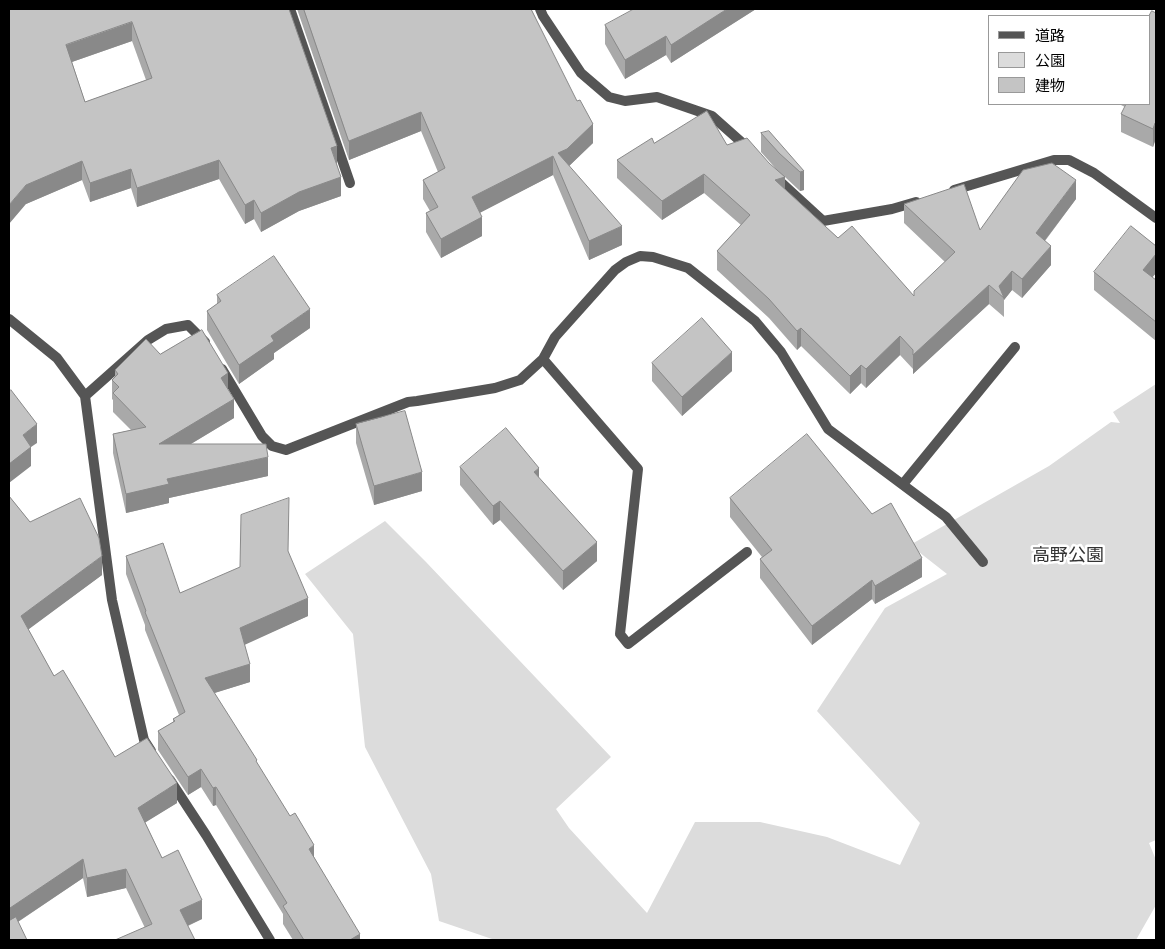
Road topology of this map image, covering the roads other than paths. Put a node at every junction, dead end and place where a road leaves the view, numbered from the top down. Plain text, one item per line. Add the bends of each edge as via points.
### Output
1 (290, 9) edge
2 (540, 9) edge
3 (754, 155) edge
4 (768, 170) edge
5 (350, 183) dead end
6 (949, 192) edge
7 (930, 198) edge
8 (1156, 218) edge
9 (9, 319) edge
10 (209, 346) edge
11 (1015, 347) dead end
12 (543, 359) junction
13 (218, 362) edge
14 (85, 396) junction
15 (903, 484) junction
16 (747, 552) dead end
17 (983, 562) dead end
18 (155, 756) edge
19 (165, 772) edge
20 (270, 940) edge

1 - 5 street
2 - 3 street via 581,73 609,98 625,101 657,97 712,116
4 - 7 street via 823,221 892,209
6 - 8 street via 1054,160 1069,160
9 - 14 street via 57,358
10 - 14 street via 188,325 166,329 148,340
11 - 15 street
12 - 13 street via 520,380 495,388 408,402 286,450 272,446 262,436
12 - 15 street via 555,336 626,262 640,256 653,257 688,268 755,320 781,352 828,430
12 - 16 street via 638,469 620,634 628,644
14 - 18 street via 112,600 144,740
15 - 17 street via 946,517
19 - 20 street

